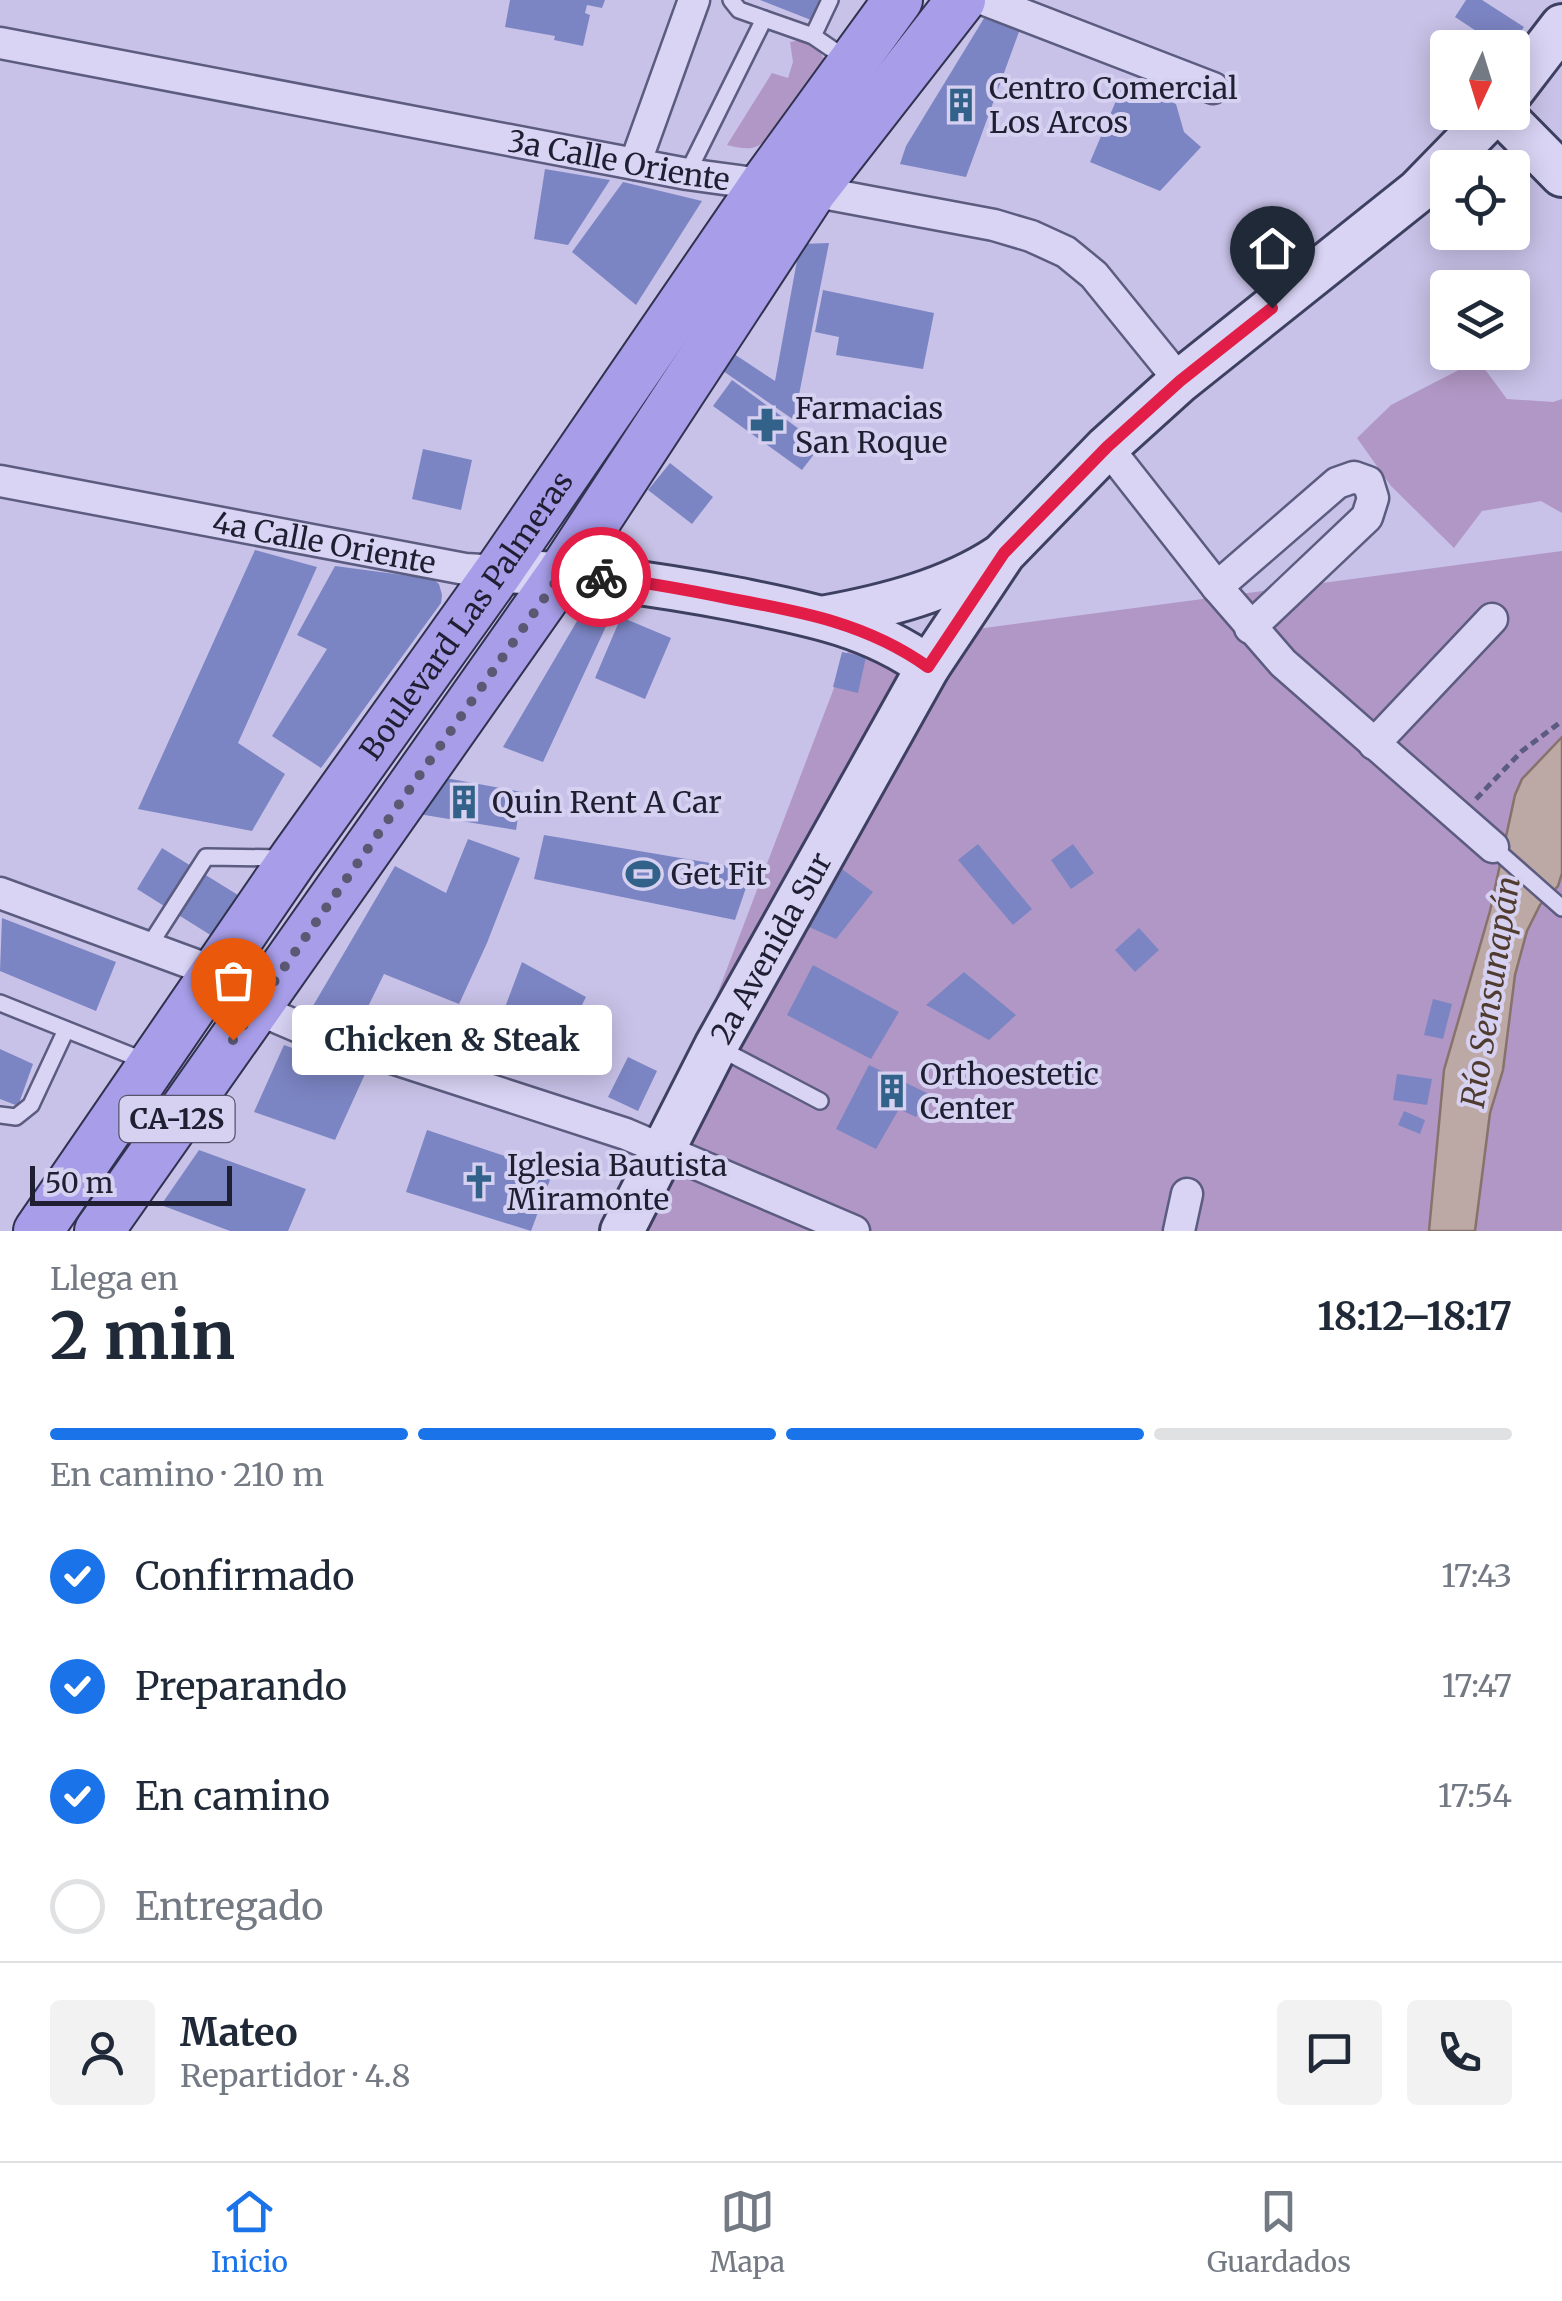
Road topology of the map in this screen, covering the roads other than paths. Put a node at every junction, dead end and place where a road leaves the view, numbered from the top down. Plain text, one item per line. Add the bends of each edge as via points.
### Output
1 (694, 0) edge
2 (730, 0) edge
3 (830, 0) edge
4 (898, 0) edge
5 (961, 0) edge
6 (985, 0) edge
7 (764, 19) junction
8 (1562, 26) edge
9 (812, 36) junction
10 (0, 44) edge
11 (851, 63) junction
12 (1530, 68) edge
13 (1213, 89) dead end
14 (1479, 130) edge
15 (1516, 130) edge
16 (634, 164) junction
17 (687, 174) junction
18 (1562, 175) edge
19 (765, 183) junction
20 (812, 190) junction
21 (1180, 381) junction
22 (1107, 447) junction
23 (0, 481) edge
24 (1004, 553) junction
25 (499, 572) junction
26 (562, 573) junction
27 (1217, 586) junction
28 (826, 617) junction
29 (1492, 619) dead end
30 (1250, 628) junction
31 (928, 667) junction
32 (1374, 744) junction
33 (1493, 847) joint
34 (294, 858) junction
35 (0, 894) edge
36 (1562, 908) edge
37 (149, 946) junction
38 (215, 972) junction
39 (0, 1003) edge
40 (255, 1008) junction
41 (66, 1030) junction
42 (716, 1046) junction
43 (153, 1064) junction
44 (820, 1101) dead end
45 (0, 1116) edge
46 (662, 1149) junction
47 (1186, 1194) dead end
48 (38, 1231) edge
49 (99, 1231) edge
50 (622, 1231) edge
51 (854, 1231) edge
52 (1179, 1231) edge

1 - 16 street
2 - 7 lane
3 - 9 lane
4 - 11 main road, Boulevard Las Palmeras
5 - 20 main road
6 - 13 street
7 - 9 lane
7 - 17 lane
8 - 12 street
9 - 11 lane
10 - 16 street, 3a Calle Oriente
11 - 19 main road, Boulevard Las Palmeras
14 - 21 street via 1418,192
15 - 18 street
16 - 17 street, 3a Calle Oriente
17 - 19 street, 3a Calle Oriente
19 - 20 street, 3a Calle Oriente
19 - 25 main road, Boulevard Las Palmeras
20 - 21 street, 3a Calle Oriente via 994,225 1066,252 1094,275
20 - 26 main road
21 - 22 street
22 - 24 street
22 - 27 street
23 - 25 street, 4a Calle Oriente
24 - 28 street, 4a Calle Oriente via 976,572 900,600
24 - 31 street, 2a Avenida Sur
25 - 26 street, 4a Calle Oriente
25 - 34 main road, Boulevard Las Palmeras
26 - 28 street, 4a Calle Oriente
26 - 40 main road
27 - 30 street
27 - 30 street via 1336,483 1354,477 1368,482 1374,498 1367,518
28 - 31 street, 4a Calle Oriente via 891,643
29 - 32 street
30 - 32 street
31 - 42 street, 2a Avenida Sur
32 - 33 street
33 - 36 lane
34 - 37 lane via 206,857
34 - 38 main road, Boulevard Las Palmeras
35 - 37 street
37 - 38 street
38 - 40 street
38 - 43 main road, Boulevard Las Palmeras
39 - 41 lane
40 - 46 street
40 - 49 main road, CA-12S
41 - 43 lane
41 - 45 lane via 30,1105 16,1116
42 - 44 lane
42 - 46 street, 2a Avenida Sur
43 - 48 main road, Boulevard Las Palmeras
46 - 50 street, 2a Avenida Sur
46 - 51 street
47 - 52 street

